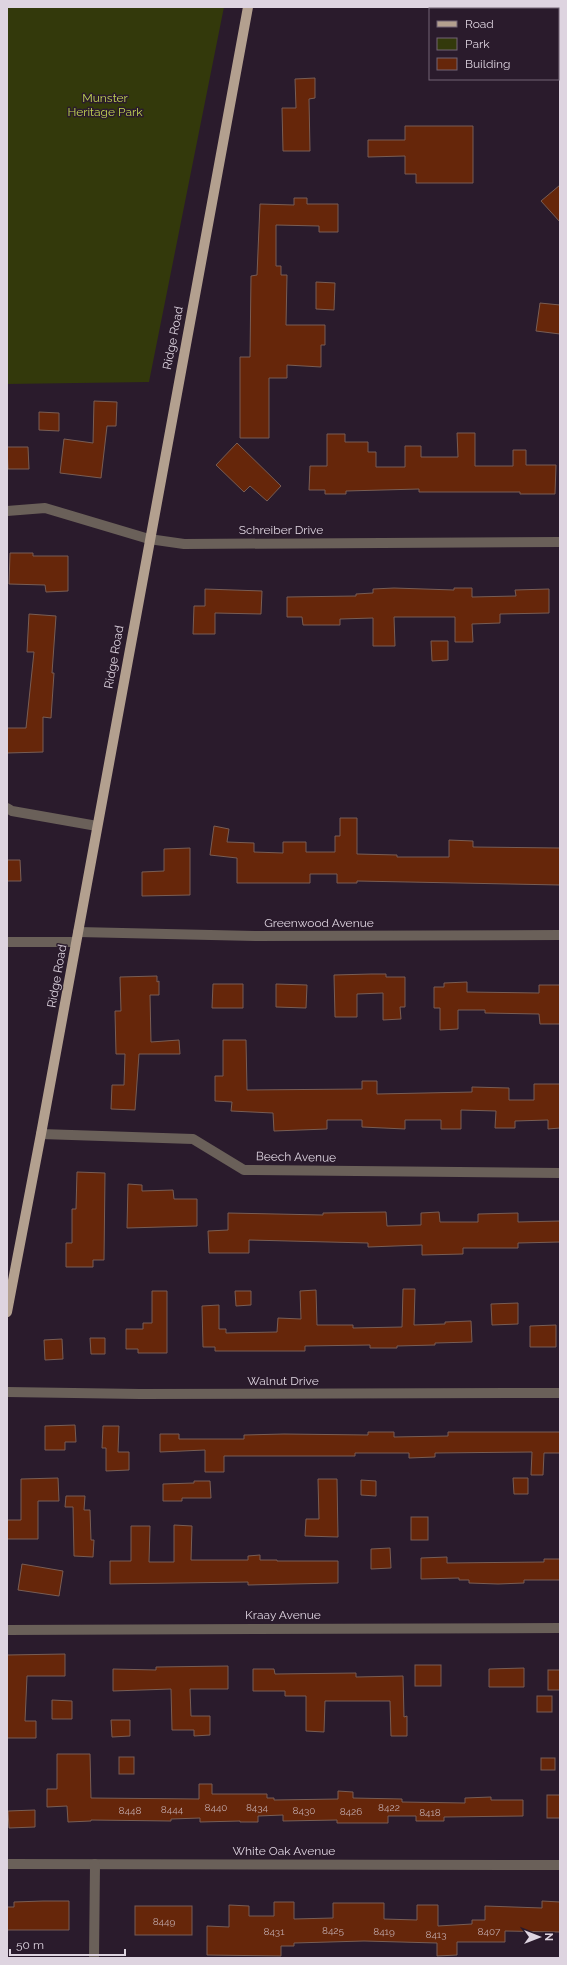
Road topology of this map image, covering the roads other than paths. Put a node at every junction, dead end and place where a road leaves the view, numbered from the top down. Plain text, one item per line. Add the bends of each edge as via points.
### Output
1 (248, 7) edge
2 (7, 511) edge
3 (149, 539) junction
4 (560, 542) edge
5 (7, 808) edge
6 (97, 826) junction
7 (78, 932) junction
8 (560, 935) edge
9 (7, 942) edge
10 (76, 942) junction
11 (41, 1134) junction
12 (560, 1173) edge
13 (7, 1312) edge
14 (7, 1392) edge
15 (560, 1393) edge
16 (560, 1628) edge
17 (7, 1630) edge
18 (7, 1864) edge
19 (95, 1864) junction
20 (560, 1865) edge
21 (94, 1958) edge

1 - 3 main road, Ridge Road
2 - 3 street, Schreiber Drive via 45,508
3 - 4 street, Schreiber Drive via 184,544
3 - 6 main road, Ridge Road
5 - 6 street
6 - 7 main road, Ridge Road
7 - 8 street, Greenwood Avenue via 255,936
7 - 10 main road, Ridge Road
9 - 10 street
10 - 11 main road, Ridge Road
11 - 12 street, Beech Avenue via 193,1139 244,1170
11 - 13 main road, Ridge Road
14 - 15 street, Walnut Drive
16 - 17 street, Kraay Avenue
18 - 19 street, White Oak Avenue
19 - 20 street, White Oak Avenue
19 - 21 street

